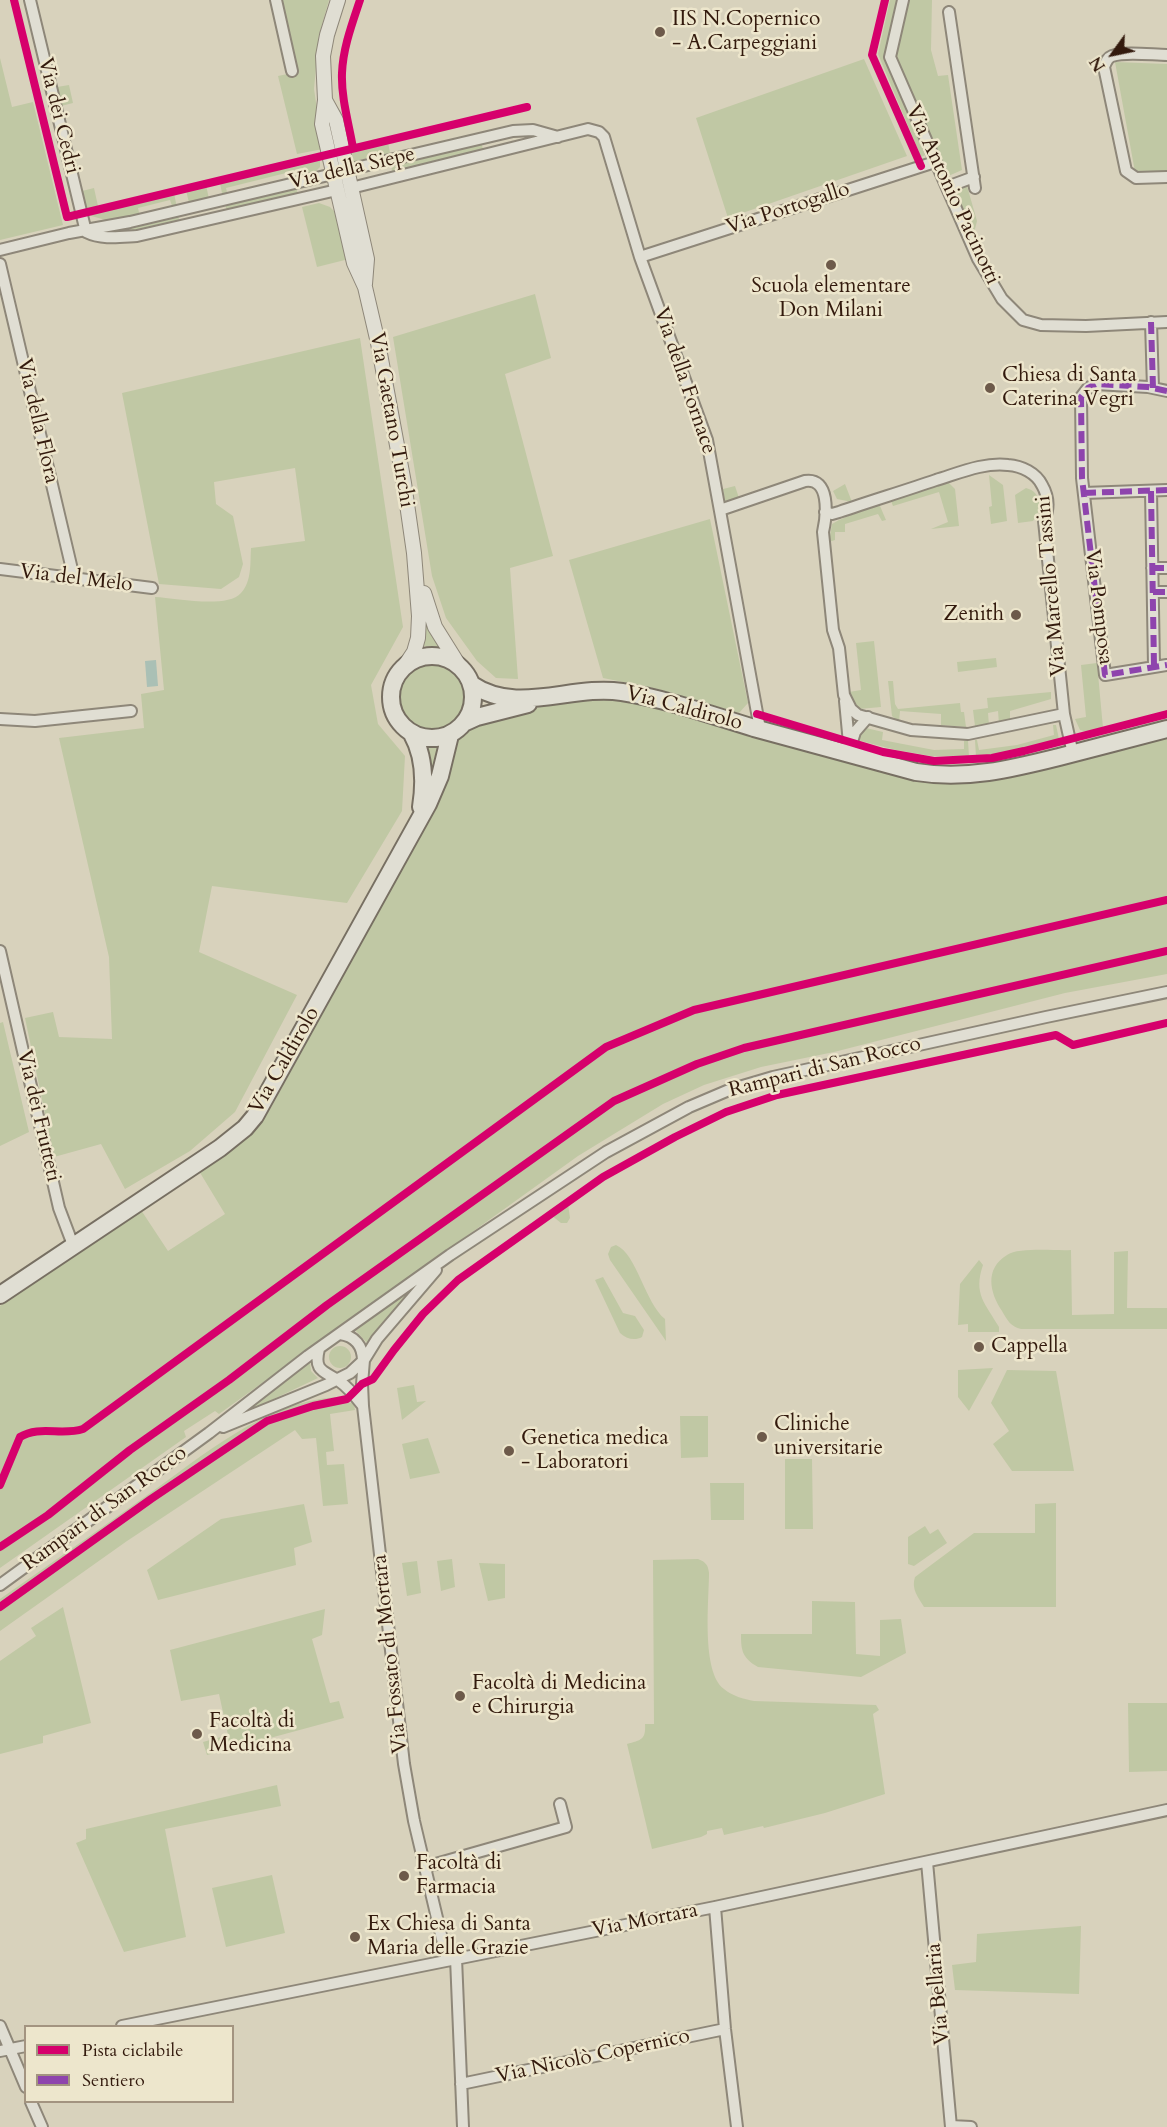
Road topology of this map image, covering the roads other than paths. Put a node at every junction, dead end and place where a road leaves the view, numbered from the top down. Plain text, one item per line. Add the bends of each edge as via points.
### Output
1 (30, 0) edge
2 (276, 0) edge
3 (338, 0) edge
4 (903, 0) edge
5 (949, 12) dead end
6 (1167, 55) edge
7 (292, 71) dead end
8 (513, 131) junction
9 (558, 137) junction
10 (485, 138) junction
11 (607, 144) joint
12 (516, 147) junction
13 (489, 154) junction
14 (935, 162) junction
15 (340, 172) junction
16 (1167, 177) edge
17 (947, 187) junction
18 (344, 189) junction
19 (219, 201) junction
20 (184, 209) junction
21 (223, 216) junction
22 (188, 224) junction
23 (86, 232) junction
24 (0, 250) edge
25 (640, 257) junction
26 (0, 264) edge
27 (1151, 322) junction
28 (1167, 322) edge
29 (1153, 388) junction
30 (1167, 391) edge
31 (1167, 490) edge
32 (1151, 491) junction
33 (1084, 493) junction
34 (825, 495) junction
35 (853, 507) junction
36 (720, 510) junction
37 (825, 512) junction
38 (414, 553) junction
39 (1152, 568) junction
40 (1167, 568) edge
41 (0, 569) edge
42 (74, 578) junction
43 (152, 588) dead end
44 (1153, 592) junction
45 (1167, 592) edge
46 (406, 664) junction
47 (1167, 665) edge
48 (1154, 666) junction
49 (460, 667) junction
50 (471, 684) junction
51 (844, 695) junction
52 (549, 697) junction
53 (131, 711) dead end
54 (1064, 714) junction
55 (868, 717) junction
56 (0, 719) edge
57 (466, 722) junction
58 (760, 729) junction
59 (1167, 729) edge
60 (412, 734) junction
61 (450, 735) junction
62 (850, 754) junction
63 (1073, 754) junction
64 (415, 828) junction
65 (0, 951) edge
66 (1167, 993) edge
67 (74, 1245) junction
68 (450, 1255) junction
69 (0, 1294) edge
70 (340, 1334) junction
71 (319, 1349) junction
72 (363, 1361) junction
73 (338, 1379) junction
74 (363, 1406) junction
75 (209, 1433) junction
76 (0, 1585) edge
77 (560, 1804) dead end
78 (1167, 1810) edge
79 (927, 1862) junction
80 (425, 1867) junction
81 (715, 1907) junction
82 (451, 1959) junction
83 (127, 2025) edge
84 (0, 2026) edge
85 (725, 2029) junction
86 (24, 2046) edge
87 (5, 2050) edge
88 (24, 2083) edge
89 (461, 2084) junction
90 (31, 2103) edge
91 (42, 2127) edge
92 (463, 2127) edge
93 (737, 2127) edge
94 (951, 2127) edge
95 (971, 2127) edge

1 - 23 street, Via dei Cedri
2 - 7 street
3 - 15 street, Via Gaetano Turchi via 323,56 325,100 336,120
4 - 14 street, Via Antonio Pacinotti via 890,57
5 - 17 street, Via Antonio Pacinotti via 974,183
6 - 16 street via 1119,54 1110,56 1104,67 1126,171 1136,178
8 - 9 street, Via della Siepe via 533,130
8 - 10 street, Via della Siepe
8 - 12 street
9 - 11 street, Via della Siepe via 594,129
9 - 12 street, Via della Siepe
10 - 13 street
10 - 15 street, Via della Siepe
11 - 25 street, Via della Fornace
12 - 13 street, Via della Siepe
13 - 18 street, Via della Siepe
14 - 17 street, Via Antonio Pacinotti
14 - 25 street, Via Portogallo
15 - 18 street, Via Gaetano Turchi
15 - 19 street, Via della Siepe
17 - 27 street, Via Antonio Pacinotti via 981,265 996,291 1023,320 1041,325 1086,326
18 - 21 street, Via della Siepe
18 - 38 street, Via Gaetano Turchi via 392,416
19 - 20 street, Via della Siepe
19 - 21 street
20 - 22 street
20 - 23 street, Via della Siepe
21 - 22 street, Via della Siepe
22 - 23 street, Via della Siepe via 112,238
23 - 24 street, Via della Siepe
25 - 36 street, Via della Fornace via 704,428
26 - 42 street, Via della Flora
27 - 28 street, Via Antonio Pacinotti
27 - 29 street
29 - 30 street, Via Pomposa
29 - 33 street, Via Pomposa via 1096,384 1081,397
31 - 32 street
32 - 33 street
32 - 39 street
33 - 48 street, Via Pomposa via 1105,675
34 - 35 street via 842,506
34 - 36 street via 818,482 805,481
34 - 37 street
35 - 37 street via 832,514
35 - 54 street, Via Marcello Tassini via 979,467 1009,465 1023,468 1037,478 1048,504 1044,521
36 - 58 street, Via della Fornace
37 - 51 street via 833,630
38 - 46 street, Via Gaetano Turchi via 418,638
38 - 49 street, Via Gaetano Turchi via 435,627
39 - 40 street
39 - 44 street
41 - 42 street, Via del Melo
42 - 43 street, Via del Melo
44 - 45 street
44 - 48 street
46 - 49 main road via 435,655
46 - 60 main road, Via Caldirolo via 395,677 390,699 398,722
47 - 48 street, Via Pomposa
49 - 50 main road
50 - 52 main road, Via Caldirolo via 504,698
50 - 57 main road via 474,700
51 - 55 street via 851,709
51 - 62 street
52 - 57 main road, Via Caldirolo
52 - 58 main road, Via Caldirolo via 587,691 621,692
53 - 56 street via 35,721
54 - 55 street via 968,734 911,730
54 - 63 street, Via Marcello Tassini
55 - 62 street via 853,736
57 - 61 main road, Via Caldirolo
58 - 62 main road, Via Caldirolo
59 - 63 main road, Via Caldirolo
60 - 61 main road via 435,739
60 - 64 main road, Via Caldirolo via 422,757 423,773
61 - 64 main road, Via Caldirolo via 434,791
62 - 63 main road, Via Caldirolo via 916,772 954,776 1009,769
64 - 67 main road, Via Caldirolo via 255,1116 220,1148
65 - 67 street, Via dei Frutteti via 59,1208
66 - 68 street, Rampari di San Rocco via 799,1071 729,1090 617,1146
67 - 69 main road, Via Caldirolo
68 - 70 street, Rampari di San Rocco
68 - 72 street, Rampari di San Rocco via 404,1306
70 - 71 street, Rampari di San Rocco
70 - 72 street via 357,1341
71 - 73 street via 321,1370
71 - 75 street, Rampari di San Rocco
72 - 73 street, Rampari di San Rocco
72 - 74 street, Via Fossato di Mortara
73 - 74 street
73 - 75 street, Rampari di San Rocco
74 - 80 street, Via Fossato di Mortara via 404,1764
75 - 76 street, Rampari di San Rocco
77 - 80 street via 567,1827
78 - 79 street, Via Mortara
79 - 81 street, Via Mortara
79 - 94 street, Via Bellaria
80 - 82 street, Via Fossato di Mortara
81 - 82 street, Via Mortara
81 - 85 street
82 - 83 street, Via Mortara
82 - 89 street, Via Fossato di Mortara
84 - 87 street
85 - 89 street, Via Nicolò Copernico
85 - 93 street
86 - 87 street
87 - 88 street
89 - 92 street, Via Fossato di Mortara
90 - 91 street
94 - 95 street

